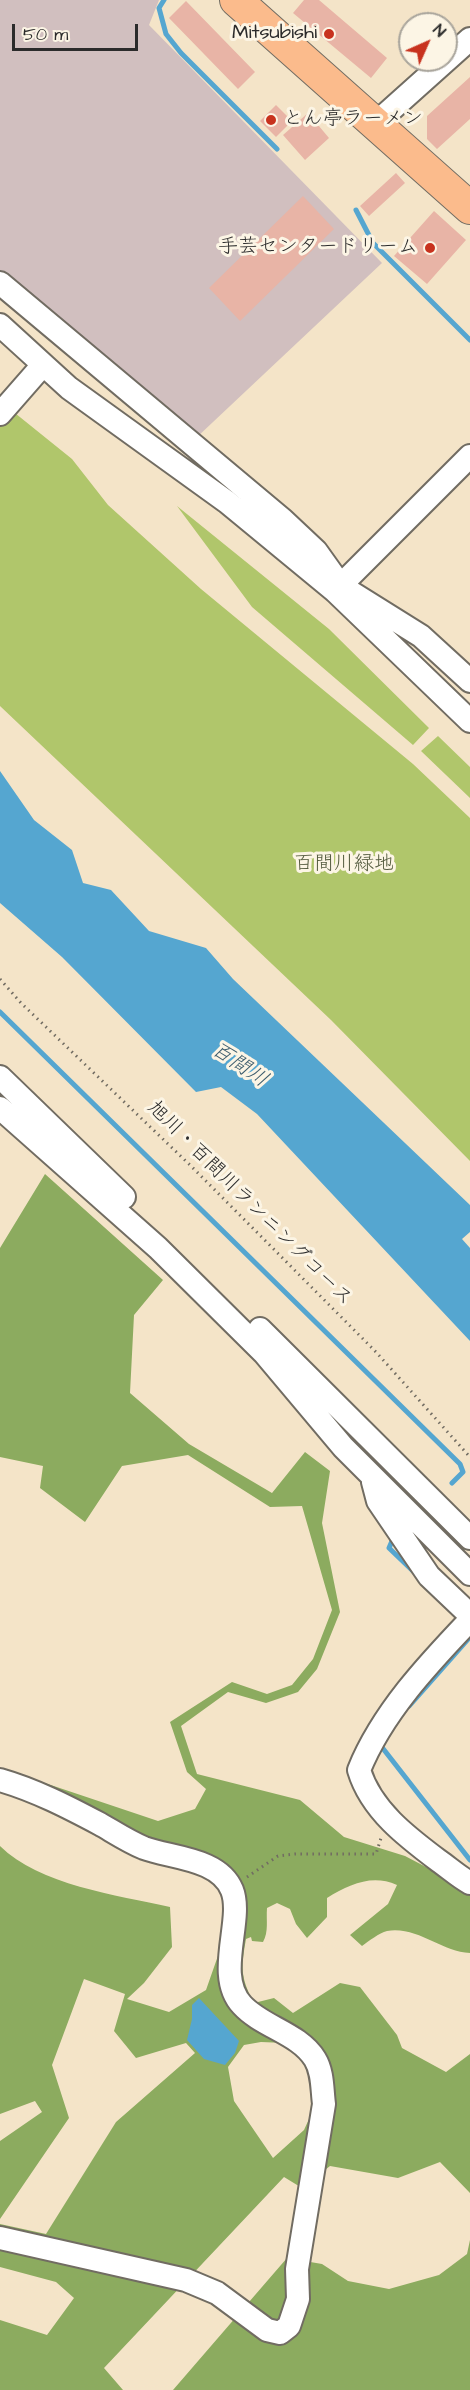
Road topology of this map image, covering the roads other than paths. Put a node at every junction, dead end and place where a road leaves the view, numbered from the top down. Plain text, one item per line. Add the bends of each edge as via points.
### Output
1 (236, 0) edge
2 (470, 39) edge
3 (375, 124) junction
4 (470, 208) edge
5 (0, 283) edge
6 (0, 325) edge
7 (42, 366) junction
8 (0, 414) edge
9 (470, 456) edge
10 (338, 589) junction
11 (470, 681) edge
12 (470, 721) edge
13 (0, 1077) edge
14 (0, 1108) edge
15 (373, 1477) junction
16 (470, 1538) edge
17 (470, 1574) edge
18 (468, 1621) edge
19 (0, 1780) edge
20 (470, 1883) edge
21 (0, 2238) edge

1 - 3 highway
2 - 3 street
3 - 4 highway
5 - 10 street via 283,520 316,551
6 - 7 street
7 - 8 street
7 - 10 street
9 - 10 street
10 - 11 street via 421,636
10 - 12 street
13 - 16 street
14 - 15 street via 158,1248 264,1353
15 - 17 street
15 - 18 street via 378,1502 429,1576
18 - 20 street via 421,1674 376,1736 358,1770 388,1819 415,1844
19 - 21 street via 63,1805 142,1848 206,1866 220,1875 231,1889 234,1906 230,1977 233,1991 242,2005 296,2041 315,2059 324,2104 297,2269 298,2299 289,2326 280,2333 267,2330 217,2293 186,2280

